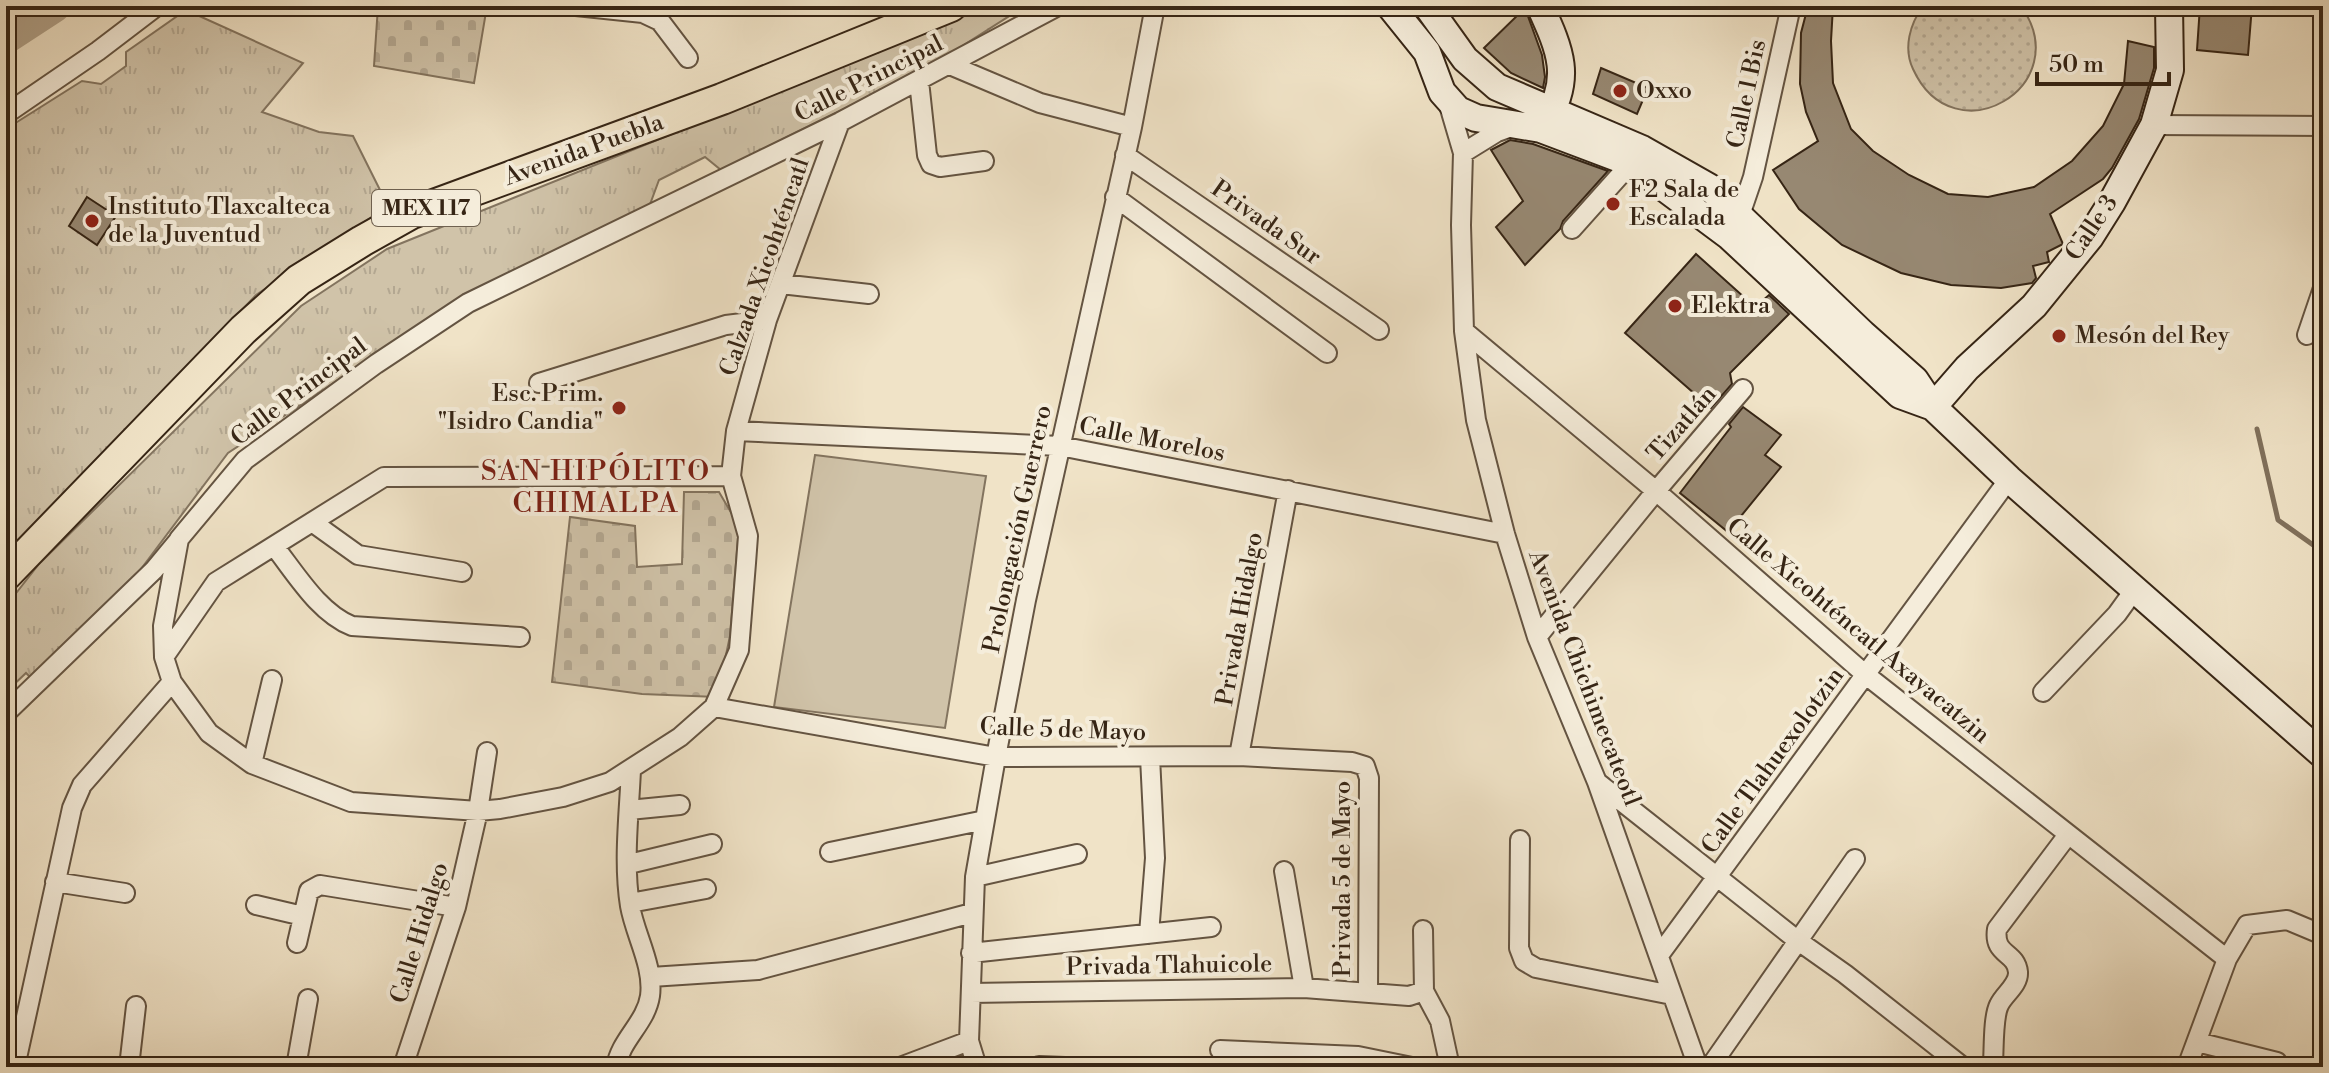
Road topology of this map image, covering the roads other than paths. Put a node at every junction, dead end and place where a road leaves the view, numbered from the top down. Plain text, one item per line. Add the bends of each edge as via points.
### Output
1 (157, 6) edge
2 (576, 6) edge
3 (951, 6) edge
4 (1058, 6) edge
5 (1155, 6) edge
6 (1390, 6) edge
7 (1427, 6) edge
8 (1540, 6) edge
9 (1791, 6) edge
10 (2169, 6) edge
11 (688, 58) dead end
12 (1465, 59) junction
13 (950, 65) junction
14 (919, 81) junction
15 (1443, 91) junction
16 (6, 114) edge
17 (1538, 121) junction
18 (840, 122) junction
19 (2154, 125) junction
20 (2323, 126) edge
21 (1132, 127) junction
22 (1463, 153) junction
23 (1125, 155) junction
24 (984, 161) dead end
25 (1631, 163) junction
26 (1115, 197) junction
27 (1735, 227) junction
28 (1572, 229) dead end
29 (781, 284) junction
30 (2323, 288) edge
31 (869, 294) dead end
32 (767, 320) junction
33 (1379, 330) dead end
34 (1464, 331) junction
35 (2307, 335) dead end
36 (1327, 353) dead end
37 (539, 383) dead end
38 (1743, 389) dead end
39 (1933, 407) junction
40 (736, 431) junction
41 (1060, 446) junction
42 (731, 476) junction
43 (2009, 479) junction
44 (1288, 490) junction
45 (1656, 491) junction
46 (312, 522) junction
47 (1505, 534) junction
48 (179, 539) junction
49 (274, 546) junction
50 (462, 572) dead end
51 (6, 575) edge
52 (2135, 589) junction
53 (520, 637) dead end
54 (1537, 637) junction
55 (164, 657) junction
56 (1866, 675) junction
57 (272, 680) dead end
58 (172, 682) junction
59 (2043, 692) dead end
60 (714, 707) junction
61 (6, 713) edge
62 (487, 752) dead end
63 (2323, 755) edge
64 (1239, 756) junction
65 (996, 757) junction
66 (1150, 757) junction
67 (252, 764) junction
68 (1365, 766) joint
69 (631, 770) junction
70 (1597, 782) junction
71 (680, 805) dead end
72 (629, 810) junction
73 (478, 811) junction
74 (985, 820) junction
75 (2067, 836) junction
76 (1520, 840) dead end
77 (712, 844) dead end
78 (830, 852) dead end
79 (1077, 854) dead end
80 (1855, 859) dead end
81 (629, 864) junction
82 (1284, 871) dead end
83 (1718, 876) junction
84 (975, 877) junction
85 (55, 882) junction
86 (706, 889) dead end
87 (125, 893) dead end
88 (630, 903) junction
89 (256, 905) dead end
90 (456, 907) junction
91 (972, 913) junction
92 (303, 916) junction
93 (1211, 927) dead end
94 (1423, 930) dead end
95 (1149, 934) junction
96 (2323, 935) edge
97 (1797, 940) junction
98 (297, 943) dead end
99 (971, 953) junction
100 (1660, 954) junction
101 (2227, 959) junction
102 (651, 977) junction
103 (1304, 988) junction
104 (1424, 991) junction
105 (971, 993) junction
106 (1368, 993) junction
107 (1672, 995) junction
108 (308, 999) dead end
109 (136, 1006) dead end
110 (969, 1041) junction
111 (2197, 1042) junction
112 (1220, 1050) dead end
113 (2277, 1062) dead end
114 (1039, 1066) edge
115 (15, 1067) edge
116 (129, 1067) edge
117 (296, 1067) edge
118 (403, 1067) edge
119 (616, 1067) edge
120 (900, 1067) edge
121 (977, 1067) edge
122 (1065, 1067) edge
123 (1412, 1067) edge
124 (1450, 1067) edge
125 (1698, 1067) edge
126 (1710, 1067) edge
127 (1963, 1067) edge
128 (1990, 1067) edge
129 (2187, 1067) edge

1 - 16 street
2 - 11 street via 643,13 660,21
3 - 51 main road, Avenida Puebla / MEX 117 via 722,99 412,213 362,241 299,280 243,330
4 - 13 street, Calle Principal
5 - 21 street, Prolongación Guerrero
6 - 15 main road via 1427,52
7 - 12 main road
8 - 17 main road via 1561,61 1562,81
9 - 27 street, Calle 1 Bis via 1753,177
10 - 19 main road, Calle 3 via 2170,70
12 - 15 main road via 1455,64
12 - 17 main road
13 - 14 street, Calle Principal
13 - 21 street via 1040,103
14 - 18 street, Calle Principal
14 - 24 street via 931,164
15 - 17 main road via 1458,110 1476,118
15 - 22 street, Avenida Chichimecateotl
17 - 22 street via 1497,132
17 - 25 main road
17 - 27 main road via 1675,166 1709,187
18 - 29 street, Calzada Xicohténcatl
18 - 48 street, Calle Principal via 468,303 245,460
19 - 20 street
19 - 39 main road, Calle 3 via 2090,237 2034,306
21 - 23 street, Prolongación Guerrero
22 - 34 street, Avenida Chichimecateotl
23 - 26 street, Prolongación Guerrero
23 - 33 street, Privada Sur
25 - 27 main road
25 - 28 street
26 - 36 street
26 - 41 street, Prolongación Guerrero
27 - 39 main road via 1915,380
29 - 31 street
29 - 32 street, Calzada Xicohténcatl
30 - 35 street
32 - 37 street via 726,325
32 - 40 street, Calzada Xicohténcatl
34 - 45 street, Calle Xicohténcatl Axayacatzin
34 - 47 street, Avenida Chichimecateotl via 1476,420
38 - 45 street, Tizatlán
39 - 43 main road
40 - 41 street, Calle Morelos
40 - 42 street, Calzada Xicohténcatl
41 - 44 street, Calle Morelos
41 - 65 street, Prolongación Guerrero
42 - 46 street via 384,477
42 - 60 street, Calle Principal via 748,536 739,650
43 - 52 main road
43 - 56 street, Calle Tlahuexolotzin
44 - 47 street, Calle Morelos
44 - 64 street, Privada Hidalgo
45 - 54 street, Tizatlán
45 - 56 street, Calle Xicohténcatl Axayacatzin
46 - 49 street
46 - 50 street via 358,555
47 - 54 street, Avenida Chichimecateotl
48 - 55 street, Calle Principal via 163,626
48 - 61 street via 154,570
49 - 53 street via 338,621
49 - 55 street via 216,582
52 - 59 street
52 - 63 main road
54 - 70 street, Avenida Chichimecateotl
55 - 58 street, Calle Principal
56 - 75 street, Calle Xicohténcatl Axayacatzin
56 - 83 street, Calle Tlahuexolotzin
57 - 67 street
58 - 67 street, Calle Principal via 209,733
58 - 85 street via 82,785
60 - 65 street, Calle 5 de Mayo
60 - 69 street, Calle Principal
62 - 73 street, Calle Hidalgo
64 - 66 street, Calle 5 de Mayo
64 - 68 street, Calle 5 de Mayo
65 - 66 street, Calle 5 de Mayo
65 - 74 street, Prolongación Guerrero
66 - 95 street via 1155,858
67 - 73 street, Calle Principal via 351,802
68 - 106 street, Privada 5 de Mayo
69 - 72 street
69 - 73 street, Calle Principal via 563,797
70 - 83 street
70 - 100 street, Avenida Chichimecateotl
71 - 72 street
72 - 81 street
73 - 90 street, Calle Hidalgo
74 - 78 street
74 - 84 street, Prolongación Guerrero
75 - 101 street, Calle Xicohténcatl Axayacatzin
75 - 128 street via 1997,929 1999,950 2018,969 1997,1007
76 - 107 street via 1519,948 1524,961 1536,968
77 - 81 street
79 - 84 street
80 - 97 street
81 - 88 street
82 - 103 street, Privada 5 de Mayo
83 - 97 street
83 - 100 street, Calle Tlahuexolotzin
84 - 91 street, Prolongación Guerrero
85 - 87 street
85 - 115 street
86 - 88 street
88 - 102 street
89 - 92 street
90 - 92 street via 320,885 309,891
90 - 118 street, Calle Hidalgo
91 - 99 street, Prolongación Guerrero
91 - 102 street via 758,970
92 - 98 street
93 - 95 street
94 - 104 street
95 - 99 street
96 - 101 street via 2287,920 2247,925
97 - 126 street
97 - 127 street
99 - 105 street, Prolongación Guerrero
100 - 107 street, Avenida Chichimecateotl
101 - 111 street
102 - 119 street via 644,1016 618,1054
103 - 105 street, Privada Tlahuicole
103 - 106 street, Privada Tlahuicole
104 - 106 street, Privada Tlahuicole via 1409,996
104 - 124 street via 1440,1021
105 - 110 street, Prolongación Guerrero
107 - 125 street, Avenida Chichimecateotl
108 - 117 street
109 - 116 street
110 - 120 street
110 - 121 street, Prolongación Guerrero
111 - 113 street
111 - 129 street
112 - 123 street via 1358,1056
114 - 122 street

